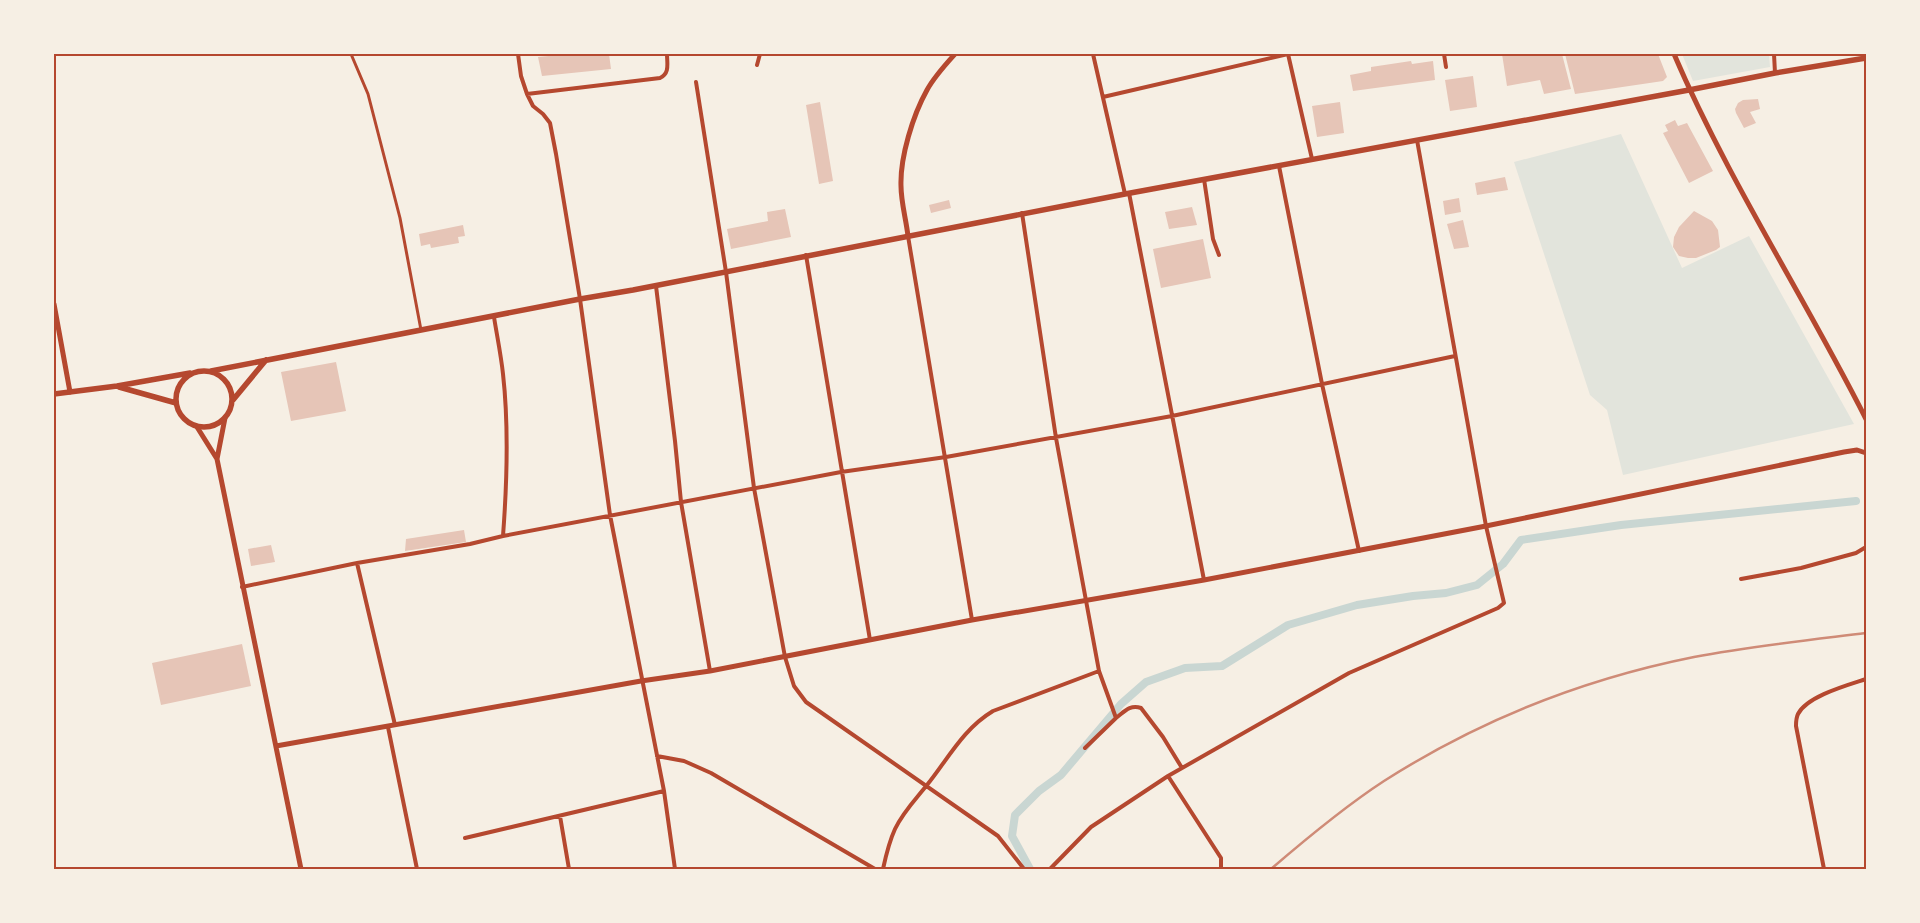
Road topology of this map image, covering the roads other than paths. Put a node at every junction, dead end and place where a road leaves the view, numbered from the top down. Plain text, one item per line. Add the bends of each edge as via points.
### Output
1 (351, 54) edge
2 (518, 54) edge
3 (667, 54) edge
4 (760, 54) edge
5 (955, 54) edge
6 (1093, 54) edge
7 (1288, 54) edge
8 (1444, 54) edge
9 (1674, 54) edge
10 (1774, 54) edge
11 (1866, 58) edge
12 (757, 66) dead end
13 (1446, 67) dead end
14 (1775, 73) junction
15 (696, 82) dead end
16 (1690, 90) junction
17 (527, 94) junction
18 (1103, 96) junction
19 (1417, 140) junction
20 (1312, 159) junction
21 (1280, 166) junction
22 (1204, 179) junction
23 (1127, 193) junction
24 (1022, 213) junction
25 (908, 236) junction
26 (806, 255) junction
27 (1219, 255) dead end
28 (726, 272) junction
29 (656, 286) junction
30 (580, 299) junction
31 (54, 304) edge
32 (494, 317) junction
33 (421, 330) junction
34 (1455, 356) junction
35 (266, 360) junction
36 (211, 370) junction
37 (192, 372) junction
38 (1322, 384) junction
39 (117, 386) junction
40 (70, 392) junction
41 (54, 394) edge
42 (233, 400) junction
43 (176, 404) junction
44 (1172, 416) junction
45 (226, 418) junction
46 (1866, 419) edge
47 (197, 427) junction
48 (1056, 438) junction
49 (1866, 453) edge
50 (946, 457) junction
51 (217, 460) junction
52 (841, 472) junction
53 (754, 488) junction
54 (681, 502) junction
55 (610, 515) junction
56 (1486, 526) junction
57 (503, 536) junction
58 (1866, 547) edge
59 (1359, 550) junction
60 (357, 563) junction
61 (1742, 579) dead end
62 (1204, 580) junction
63 (242, 587) junction
64 (1086, 600) junction
65 (972, 620) junction
66 (870, 640) junction
67 (785, 657) junction
68 (710, 671) junction
69 (1099, 671) junction
70 (1866, 679) edge
71 (641, 681) junction
72 (1116, 718) junction
73 (395, 725) junction
74 (388, 727) junction
75 (276, 746) junction
76 (1085, 748) dead end
77 (657, 756) junction
78 (1182, 768) junction
79 (1168, 776) junction
80 (927, 785) junction
81 (664, 791) junction
82 (560, 816) junction
83 (465, 838) dead end
84 (300, 869) edge
85 (417, 869) edge
86 (568, 869) edge
87 (675, 869) edge
88 (875, 869) edge
89 (883, 869) edge
90 (1024, 869) edge
91 (1050, 869) edge
92 (1221, 869) edge
93 (1824, 869) edge

1 - 33 street via 368,94 400,218
2 - 17 street
3 - 17 street via 668,69 660,78
4 - 12 street
5 - 25 street via 926,91 905,154 901,186
6 - 18 street
7 - 18 street
7 - 20 street
8 - 13 street
9 - 16 street
10 - 14 street
11 - 14 main road
14 - 16 main road
15 - 28 street
16 - 19 main road
16 - 46 street
17 - 30 street via 532,106 550,123
18 - 23 street
19 - 20 main road
19 - 34 street
20 - 21 main road
21 - 22 main road
21 - 38 street
22 - 23 main road
22 - 27 street via 1213,238
23 - 24 main road
23 - 44 street
24 - 25 main road
24 - 48 street
25 - 26 main road
25 - 50 street
26 - 28 main road
26 - 52 street
28 - 29 main road
28 - 53 street
29 - 30 main road
29 - 54 street
30 - 32 main road
30 - 55 street
31 - 40 street
32 - 33 main road
32 - 57 street via 503,374 506,428
33 - 35 main road
34 - 38 street
34 - 56 street
35 - 36 main road
35 - 42 main road
36 - 37 main road
36 - 42 main road via 230,385
37 - 39 main road
37 - 43 main road via 177,390
38 - 44 street
38 - 59 street
39 - 40 main road
39 - 43 main road
40 - 41 main road
42 - 45 main road
43 - 47 main road via 183,418
44 - 48 street
44 - 62 street
45 - 47 main road via 212,426
45 - 51 street
47 - 51 street
48 - 50 street
48 - 64 street
49 - 56 street via 1857,450 1844,452
50 - 52 street
50 - 65 street
51 - 63 street
52 - 53 street
52 - 66 street
53 - 54 street
53 - 67 street
54 - 55 street
54 - 68 street
55 - 57 street
55 - 71 street
56 - 59 street
56 - 78 street via 1504,603 1498,608 1349,673
57 - 60 street
58 - 61 street via 1856,554
59 - 62 street
60 - 63 street
60 - 73 street
62 - 64 street
63 - 75 street
64 - 65 street
64 - 69 street
65 - 66 street
66 - 67 street
67 - 68 street
67 - 80 street via 794,686 806,702
68 - 71 street
69 - 72 street
69 - 80 street via 993,711 980,719 965,733
70 - 93 street via 1827,692 1808,704 1796,717
71 - 73 street
71 - 77 street
72 - 76 street
72 - 78 street via 1129,707 1141,708
73 - 74 street
74 - 75 street
74 - 85 street
75 - 84 street
77 - 81 street
77 - 88 street via 684,761 711,773
78 - 79 street
79 - 91 street via 1091,827
79 - 92 street via 1221,858
80 - 89 street via 908,807 896,828
80 - 90 street via 998,836
81 - 82 street
81 - 87 street
82 - 83 street
82 - 86 street

